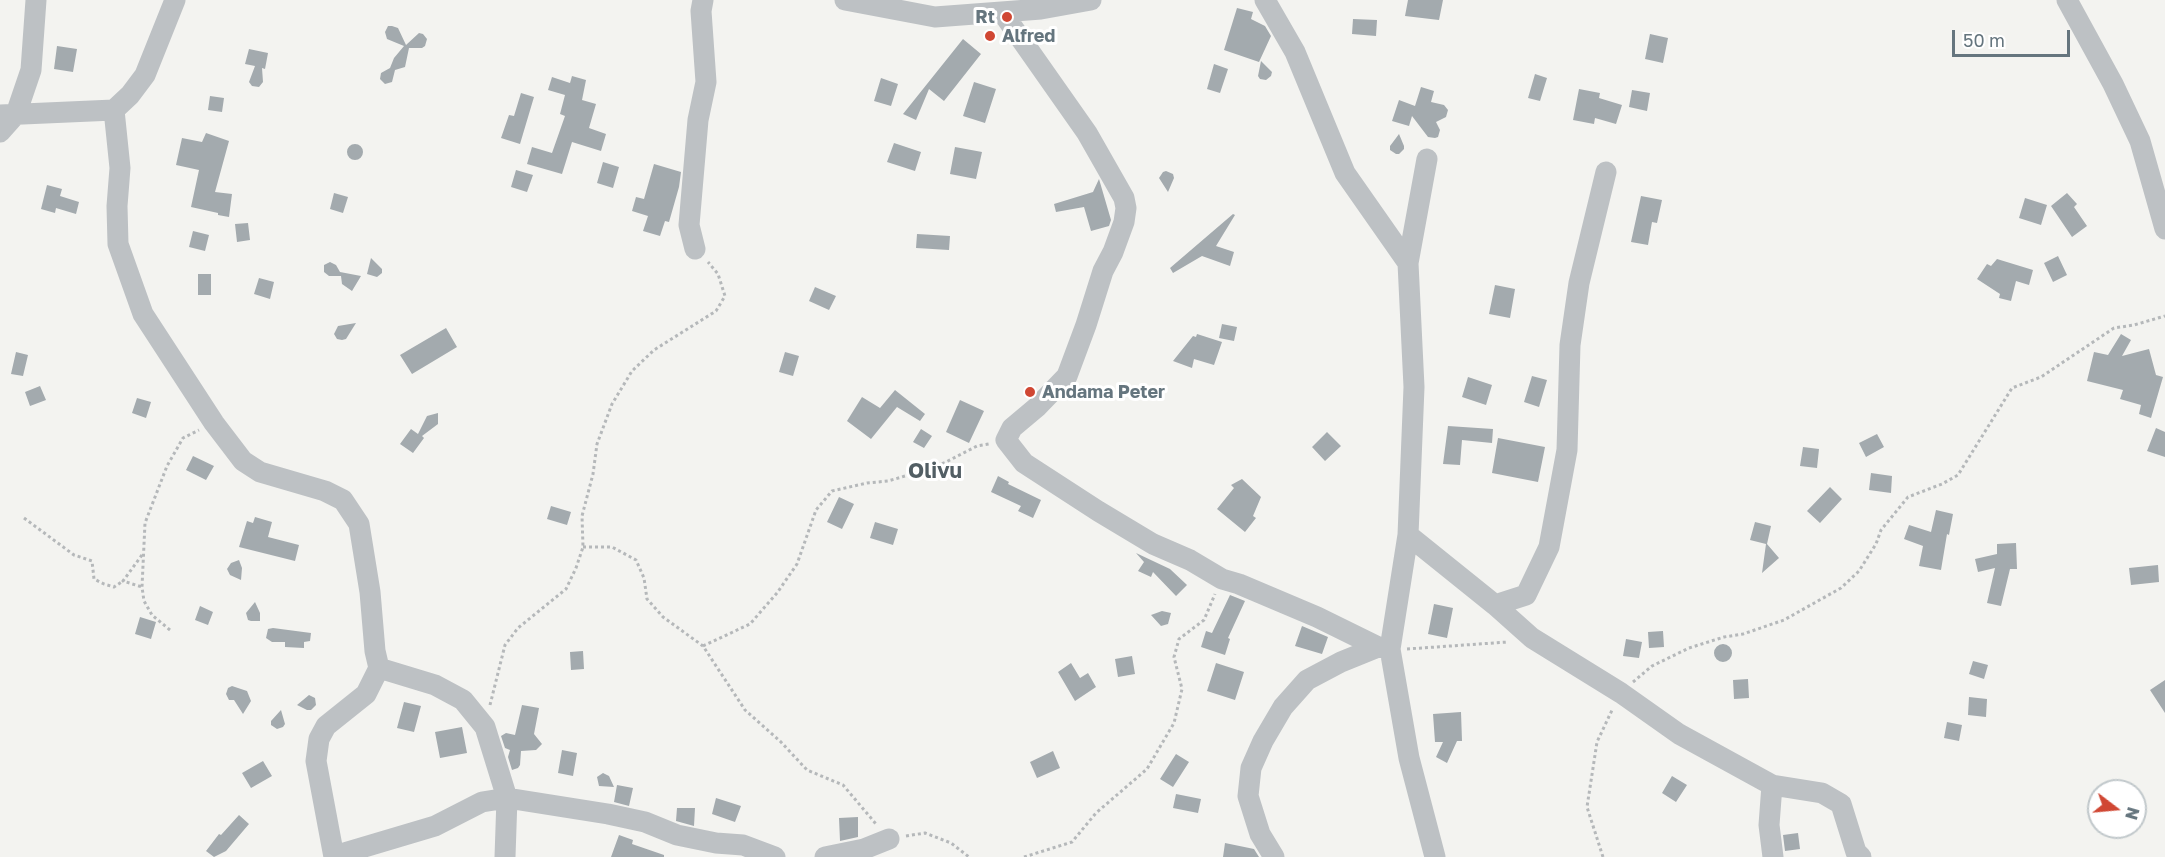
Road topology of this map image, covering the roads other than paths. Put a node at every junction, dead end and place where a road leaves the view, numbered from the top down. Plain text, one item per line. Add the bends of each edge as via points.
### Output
1 (36, 0) edge
2 (175, 0) edge
3 (703, 0) edge
4 (845, 0) edge
5 (1091, 0) edge
6 (1265, 0) edge
7 (2067, 0) edge
8 (1002, 12) junction
9 (114, 110) junction
10 (8, 114) edge
11 (0, 132) edge
12 (1427, 159) dead end
13 (1606, 172) dead end
14 (2165, 229) edge
15 (695, 249) road end
16 (1408, 263) junction
17 (1408, 535) junction
18 (1495, 605) junction
19 (1384, 648) junction
20 (379, 668) junction
21 (1772, 785) junction
22 (507, 798) junction
23 (889, 839) road end
24 (334, 856) edge
25 (505, 857) edge
26 (775, 857) edge
27 (825, 857) edge
28 (1274, 857) edge
29 (1435, 857) edge
30 (1773, 857) edge
31 (1861, 857) edge

1 - 10 street via 31,70
2 - 9 street via 145,75
3 - 15 street via 706,82 698,120 689,225
4 - 8 street via 935,17
5 - 8 street
6 - 16 street via 1295,52 1345,173
7 - 14 street via 2140,141
8 - 19 street via 1087,133 1124,198 1125,208 1124,222 1067,376 1012,428 1006,440 1024,463 1153,544 1222,579
9 - 10 street
9 - 20 street via 120,168 118,244 143,314 243,461 260,472 325,491 343,500 350,509 363,538
10 - 11 street
12 - 16 street
13 - 18 street via 1579,283 1570,345 1567,450 1549,547 1526,595
16 - 17 street via 1414,387
17 - 18 street
17 - 19 street
18 - 21 street via 1532,638 1679,734
19 - 28 street via 1341,662 1307,680 1283,708 1263,741 1251,768 1248,796 1260,834
19 - 29 street
20 - 22 street via 435,685 463,700 485,727
20 - 24 street via 366,694 326,726 319,739 316,761
21 - 30 street via 1769,825
21 - 31 street via 1822,793 1841,804
22 - 24 street via 482,802 435,826
22 - 25 street
22 - 26 street via 645,822 677,835 743,845
23 - 27 street

